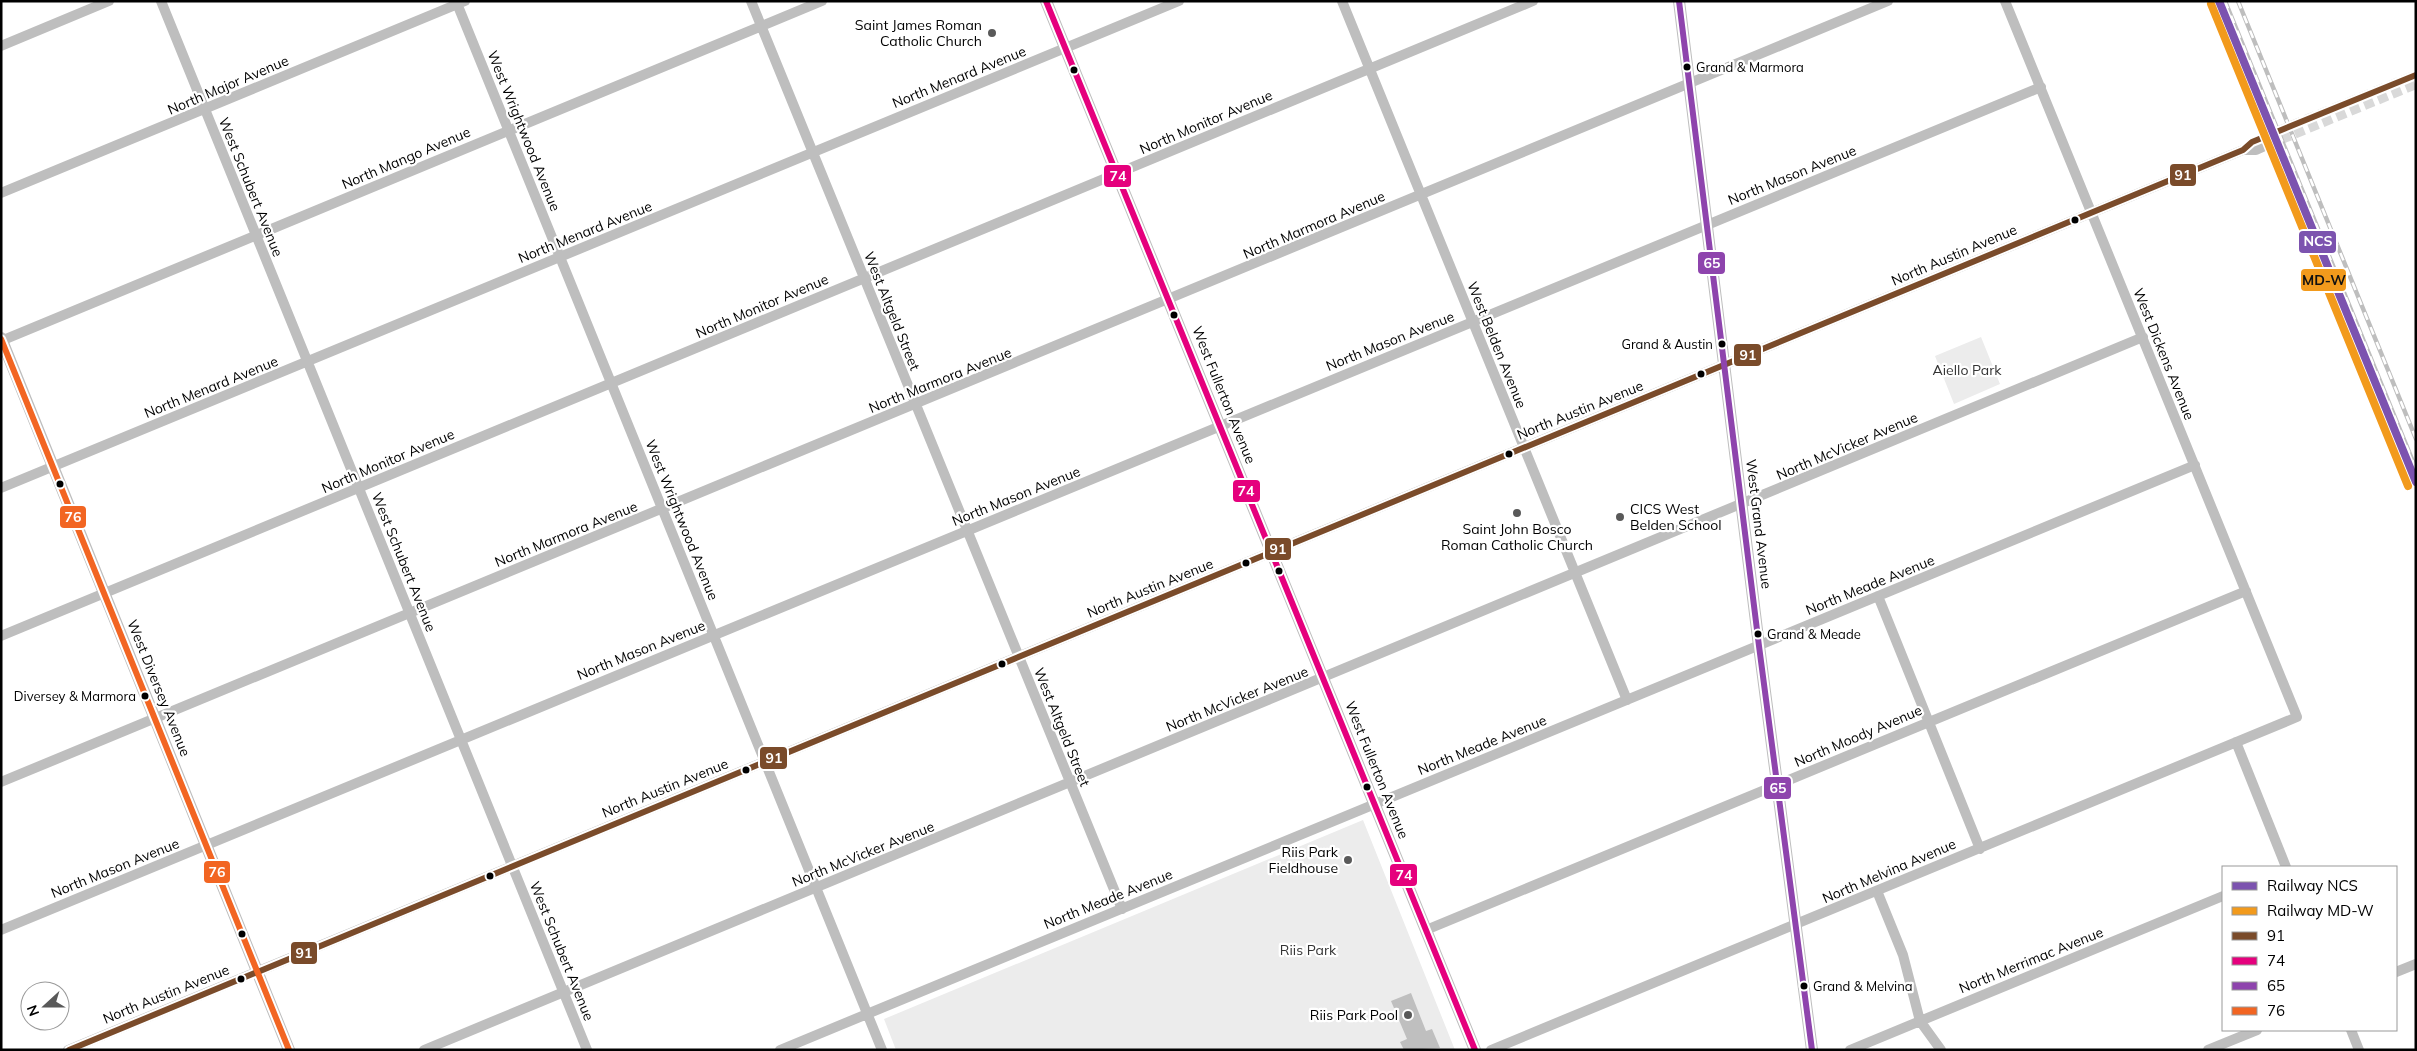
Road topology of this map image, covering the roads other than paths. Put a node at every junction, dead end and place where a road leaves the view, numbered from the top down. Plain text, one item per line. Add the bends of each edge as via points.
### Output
1 (109, 1) edge
2 (161, 1) edge
3 (751, 1) edge
4 (822, 1) edge
5 (1046, 1) edge
6 (1179, 1) edge
7 (1342, 1) edge
8 (1533, 1) edge
9 (1679, 1) edge
10 (1888, 1) edge
11 (2005, 1) edge
12 (459, 2) edge
13 (761, 26) junction
14 (1, 46) edge
15 (1066, 48) junction
16 (1370, 69) junction
17 (1689, 84) junction
18 (2041, 87) junction
19 (205, 109) junction
20 (509, 131) junction
21 (2265, 141) tunnel mouth
22 (813, 153) junction
23 (1117, 174) junction
24 (1, 193) edge
25 (1421, 195) junction
26 (2092, 212) junction
27 (1706, 225) junction
28 (256, 235) junction
29 (560, 257) junction
30 (864, 279) junction
31 (1169, 300) junction
32 (1473, 322) junction
33 (2143, 337) junction
34 (2, 340) edge
35 (308, 362) junction
36 (1724, 366) junction
37 (612, 383) junction
38 (916, 405) junction
39 (1220, 426) junction
40 (1524, 448) junction
41 (2195, 466) junction
42 (53, 467) junction
43 (1, 488) edge
44 (359, 488) junction
45 (1742, 505) junction
46 (663, 509) junction
47 (967, 531) junction
48 (1272, 552) junction
49 (1576, 574) junction
50 (2246, 591) junction
51 (104, 594) junction
52 (1878, 596) junction
53 (410, 614) junction
54 (714, 635) junction
55 (1, 636) edge
56 (1759, 646) junction
57 (1019, 657) junction
58 (1323, 678) junction
59 (1627, 700) junction
60 (2297, 717) joint
61 (155, 719) junction
62 (1928, 722) junction
63 (461, 740) junction
64 (2236, 742) junction
65 (765, 762) junction
66 (1, 782) edge
67 (1070, 783) junction
68 (1778, 785) junction
69 (1375, 804) junction
70 (206, 845) junction
71 (1980, 849) junction
72 (512, 866) junction
73 (2286, 866) edge
74 (817, 888) junction
75 (1877, 891) junction
76 (2222, 896) edge
77 (1122, 909) junction
78 (1797, 925) junction
79 (1, 930) edge
80 (1426, 930) junction
81 (2416, 964) edge
82 (257, 972) junction
83 (2397, 972) edge
84 (563, 992) junction
85 (868, 1014) junction
86 (1920, 1021) junction
87 (2255, 1031) edge
88 (2351, 1031) edge
89 (68, 1050) edge
90 (289, 1050) edge
91 (424, 1050) edge
92 (587, 1050) edge
93 (780, 1050) edge
94 (882, 1050) edge
95 (1475, 1050) edge
96 (1491, 1050) edge
97 (1812, 1050) edge
98 (1850, 1050) edge
99 (1941, 1050) edge
100 (2208, 1050) edge
101 (2359, 1050) edge

1 - 14 street
2 - 19 street, West Schubert Avenue
3 - 13 street, West Altgeld Street
4 - 13 street, North Mango Avenue
5 - 15 main road, West Fullerton Avenue
6 - 15 street, North Menard Avenue
7 - 16 street, West Belden Avenue
8 - 16 street, North Monitor Avenue
9 - 17 main road, West Grand Avenue
10 - 17 street, North Marmora Avenue
11 - 18 street, West Dickens Avenue
12 - 19 street, North Major Avenue
12 - 20 street, West Wrightwood Avenue
13 - 20 street, North Mango Avenue
13 - 22 street, West Altgeld Street
15 - 22 street, North Menard Avenue
15 - 23 main road, West Fullerton Avenue
16 - 23 street, North Monitor Avenue
16 - 25 street, West Belden Avenue
17 - 25 street, North Marmora Avenue
17 - 27 main road, West Grand Avenue
18 - 26 street, West Dickens Avenue
18 - 27 street, North Mason Avenue
19 - 24 street, North Major Avenue
19 - 28 street, West Schubert Avenue
20 - 28 street, North Mango Avenue
20 - 29 street, West Wrightwood Avenue
21 - 26 street, North Austin Avenue via 2256,150 2243,150
22 - 29 street, North Menard Avenue
22 - 30 street, West Altgeld Street
23 - 30 street, North Monitor Avenue
23 - 31 main road, West Fullerton Avenue
25 - 31 street, North Marmora Avenue
25 - 32 street, West Belden Avenue
26 - 33 street, West Dickens Avenue
26 - 36 street, North Austin Avenue
27 - 32 street, North Mason Avenue
27 - 36 main road, West Grand Avenue
28 - 34 street, North Mango Avenue
28 - 35 street, West Schubert Avenue
29 - 35 street, North Menard Avenue
29 - 37 street, West Wrightwood Avenue
30 - 37 street, North Monitor Avenue
30 - 38 street, West Altgeld Street
31 - 38 street, North Marmora Avenue
31 - 39 main road, West Fullerton Avenue
32 - 39 street, North Mason Avenue
32 - 40 street, West Belden Avenue
33 - 41 street, West Dickens Avenue
33 - 45 street, North McVicker Avenue
34 - 42 main road, West Diversey Avenue
35 - 42 street, North Menard Avenue
35 - 44 street, West Schubert Avenue
36 - 40 street, North Austin Avenue
36 - 45 main road, West Grand Avenue
37 - 44 street, North Monitor Avenue
37 - 46 street, West Wrightwood Avenue
38 - 46 street, North Marmora Avenue
38 - 47 street, West Altgeld Street
39 - 47 street, North Mason Avenue
39 - 48 main road, West Fullerton Avenue
40 - 48 street, North Austin Avenue
40 - 49 street, West Belden Avenue
41 - 50 street, West Dickens Avenue
41 - 52 street, North Meade Avenue
42 - 43 street, North Menard Avenue
42 - 51 main road, West Diversey Avenue
44 - 51 street, North Monitor Avenue
44 - 53 street, West Schubert Avenue
45 - 49 street, North McVicker Avenue
45 - 56 main road, West Grand Avenue
46 - 53 street, North Marmora Avenue
46 - 54 street, West Wrightwood Avenue
47 - 54 street, North Mason Avenue
47 - 57 street, West Altgeld Street
48 - 57 street, North Austin Avenue
48 - 58 main road, West Fullerton Avenue
49 - 58 street, North McVicker Avenue
49 - 59 street, West Belden Avenue
50 - 60 street, West Dickens Avenue
50 - 62 street, North Moody Avenue
51 - 55 street, North Monitor Avenue
51 - 61 main road, West Diversey Avenue
52 - 56 street, North Meade Avenue
52 - 62 street
53 - 61 street, North Marmora Avenue
53 - 63 street, West Schubert Avenue
54 - 63 street, North Mason Avenue
54 - 65 street, West Wrightwood Avenue
56 - 59 street, North Meade Avenue
56 - 68 main road, West Grand Avenue
57 - 65 street, North Austin Avenue
57 - 67 street, West Altgeld Street
58 - 67 street, North McVicker Avenue
58 - 69 main road, West Fullerton Avenue
59 - 69 street, North Meade Avenue
60 - 64 street, North Melvina Avenue
61 - 66 street, North Marmora Avenue
61 - 70 main road, West Diversey Avenue
62 - 68 street, North Moody Avenue
62 - 71 street
63 - 70 street, North Mason Avenue
63 - 72 street, West Schubert Avenue
64 - 71 street, North Melvina Avenue
64 - 73 street
65 - 72 street, North Austin Avenue
65 - 74 street, West Wrightwood Avenue
67 - 74 street, North McVicker Avenue
67 - 77 street, West Altgeld Street
68 - 78 main road, West Grand Avenue
68 - 80 street, North Moody Avenue
69 - 77 street, North Meade Avenue
69 - 80 main road, West Fullerton Avenue
70 - 79 street, North Mason Avenue
70 - 82 main road, West Diversey Avenue
71 - 75 street, North Melvina Avenue
72 - 82 street, North Austin Avenue
72 - 84 street, West Schubert Avenue
74 - 84 street, North McVicker Avenue
74 - 85 street, West Wrightwood Avenue
75 - 78 street, North Melvina Avenue
75 - 86 street via 1903,955
76 - 86 street, North Merrimac Avenue
77 - 85 street, North Meade Avenue
78 - 96 street, North Melvina Avenue
78 - 97 main road, West Grand Avenue
80 - 95 main road, West Fullerton Avenue
81 - 83 street
82 - 89 street, North Austin Avenue
82 - 90 main road, West Diversey Avenue
84 - 91 street, North McVicker Avenue
84 - 92 street, West Schubert Avenue
85 - 93 street, North Meade Avenue
85 - 94 street, West Wrightwood Avenue
86 - 98 street, North Merrimac Avenue
86 - 99 street
87 - 100 street
88 - 101 street

